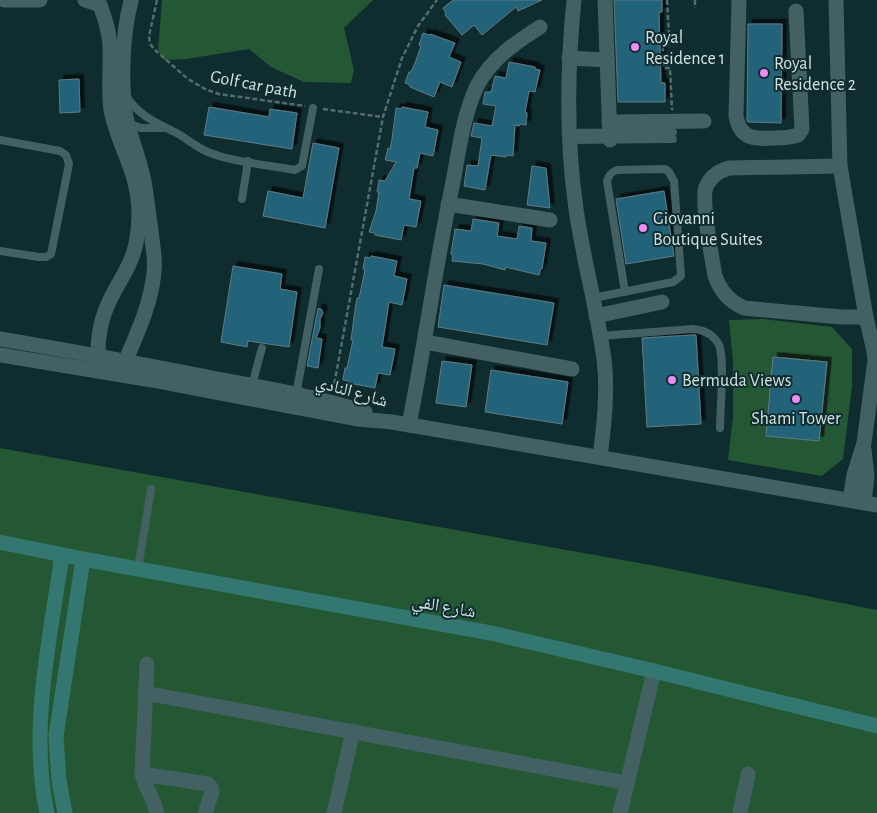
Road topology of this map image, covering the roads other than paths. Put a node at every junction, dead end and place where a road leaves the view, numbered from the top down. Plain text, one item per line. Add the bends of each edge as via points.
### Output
1 (4, 0) edge
2 (40, 0) edge
3 (85, 0) edge
4 (131, 0) edge
5 (574, 0) edge
6 (605, 0) edge
7 (739, 0) edge
8 (836, 0) edge
9 (98, 2) edge
10 (796, 11) dead end
11 (540, 27) dead end
12 (569, 58) junction
13 (607, 60) junction
14 (124, 92) junction
15 (313, 108) road end
16 (111, 109) junction
17 (704, 121) dead end
18 (128, 123) junction
19 (164, 128) junction
20 (610, 131) junction
21 (569, 136) junction
22 (0, 140) edge
23 (248, 161) junction
24 (840, 166) junction
25 (242, 199) dead end
26 (448, 204) junction
27 (550, 220) dead end
28 (0, 251) edge
29 (319, 269) dead end
30 (625, 292) junction
31 (593, 298) junction
32 (662, 302) dead end
33 (596, 316) junction
34 (866, 317) junction
35 (599, 336) junction
36 (0, 339) edge
37 (424, 342) junction
38 (262, 348) dead end
39 (0, 355) edge
40 (98, 356) junction
41 (876, 360) edge
42 (123, 368) junction
43 (572, 369) dead end
44 (98, 372) junction
45 (252, 386) junction
46 (296, 395) junction
47 (392, 422) junction
48 (409, 425) junction
49 (720, 428) dead end
50 (600, 458) junction
51 (150, 489) dead end
52 (864, 503) edge
53 (0, 542) edge
54 (62, 555) junction
55 (83, 559) junction
56 (138, 569) junction
57 (147, 664) dead end
58 (654, 671) junction
59 (145, 693) junction
60 (877, 726) edge
61 (353, 731) junction
62 (142, 774) junction
63 (748, 774) dead end
64 (627, 783) junction
65 (47, 813) edge
66 (65, 813) edge
67 (157, 813) edge
68 (205, 813) edge
69 (334, 813) edge
70 (620, 813) edge
71 (740, 813) edge

1 - 2 street
3 - 9 street
4 - 9 street via 116,11
4 - 14 street via 125,27
5 - 12 street
6 - 13 street
7 - 10 street via 736,116 742,132 757,139 791,137 802,129
8 - 24 street
9 - 16 street via 105,17 110,44
11 - 26 street via 502,54 478,85 465,121
12 - 13 street
12 - 21 street
13 - 20 street
14 - 18 street
14 - 19 lane via 141,113
15 - 23 lane via 300,168 295,170
16 - 18 lane
16 - 40 street via 133,174 139,219 133,256 100,325
17 - 20 street via 673,131
18 - 19 lane via 141,128
18 - 42 street via 147,196 155,270 147,308
19 - 23 lane via 214,155
20 - 21 lane
21 - 31 street via 576,209
22 - 28 lane via 60,151 66,155 69,164 51,254 39,257
23 - 25 lane
24 - 34 street
24 - 34 street via 729,168 715,175 709,181 704,196 714,276 725,296 744,308
26 - 27 street
26 - 37 street
29 - 46 lane
30 - 30 lane via 673,282 681,276 674,181 665,169 617,170 608,177
30 - 31 lane
31 - 33 street
32 - 33 street
33 - 35 street
34 - 41 street
35 - 49 lane via 693,329 708,333 721,350
35 - 50 street via 605,381
36 - 40 street, شارع النادي
37 - 43 street
37 - 48 street
38 - 45 lane
39 - 44 street, شارع النادي
40 - 42 street, شارع النادي
40 - 44 street
41 - 52 street via 864,442 854,475
42 - 44 street, شارع النادي
42 - 45 street, شارع النادي
42 - 47 street, شارع النادي via 152,380 357,419
45 - 46 street, شارع النادي
46 - 47 street, شارع النادي
47 - 48 street
48 - 50 street
50 - 52 street
51 - 56 lane
53 - 54 street, شارع الفي
54 - 55 street, شارع الفي
54 - 65 street via 42,702 40,754
55 - 56 street, شارع الفي
55 - 66 street via 56,736
56 - 58 street, شارع الفي via 491,633
57 - 59 street
58 - 60 street, شارع الفي
58 - 64 street
59 - 61 street
59 - 62 street
61 - 64 street
61 - 69 street
62 - 67 street
62 - 68 street via 208,784 212,792
63 - 71 street
64 - 70 street

